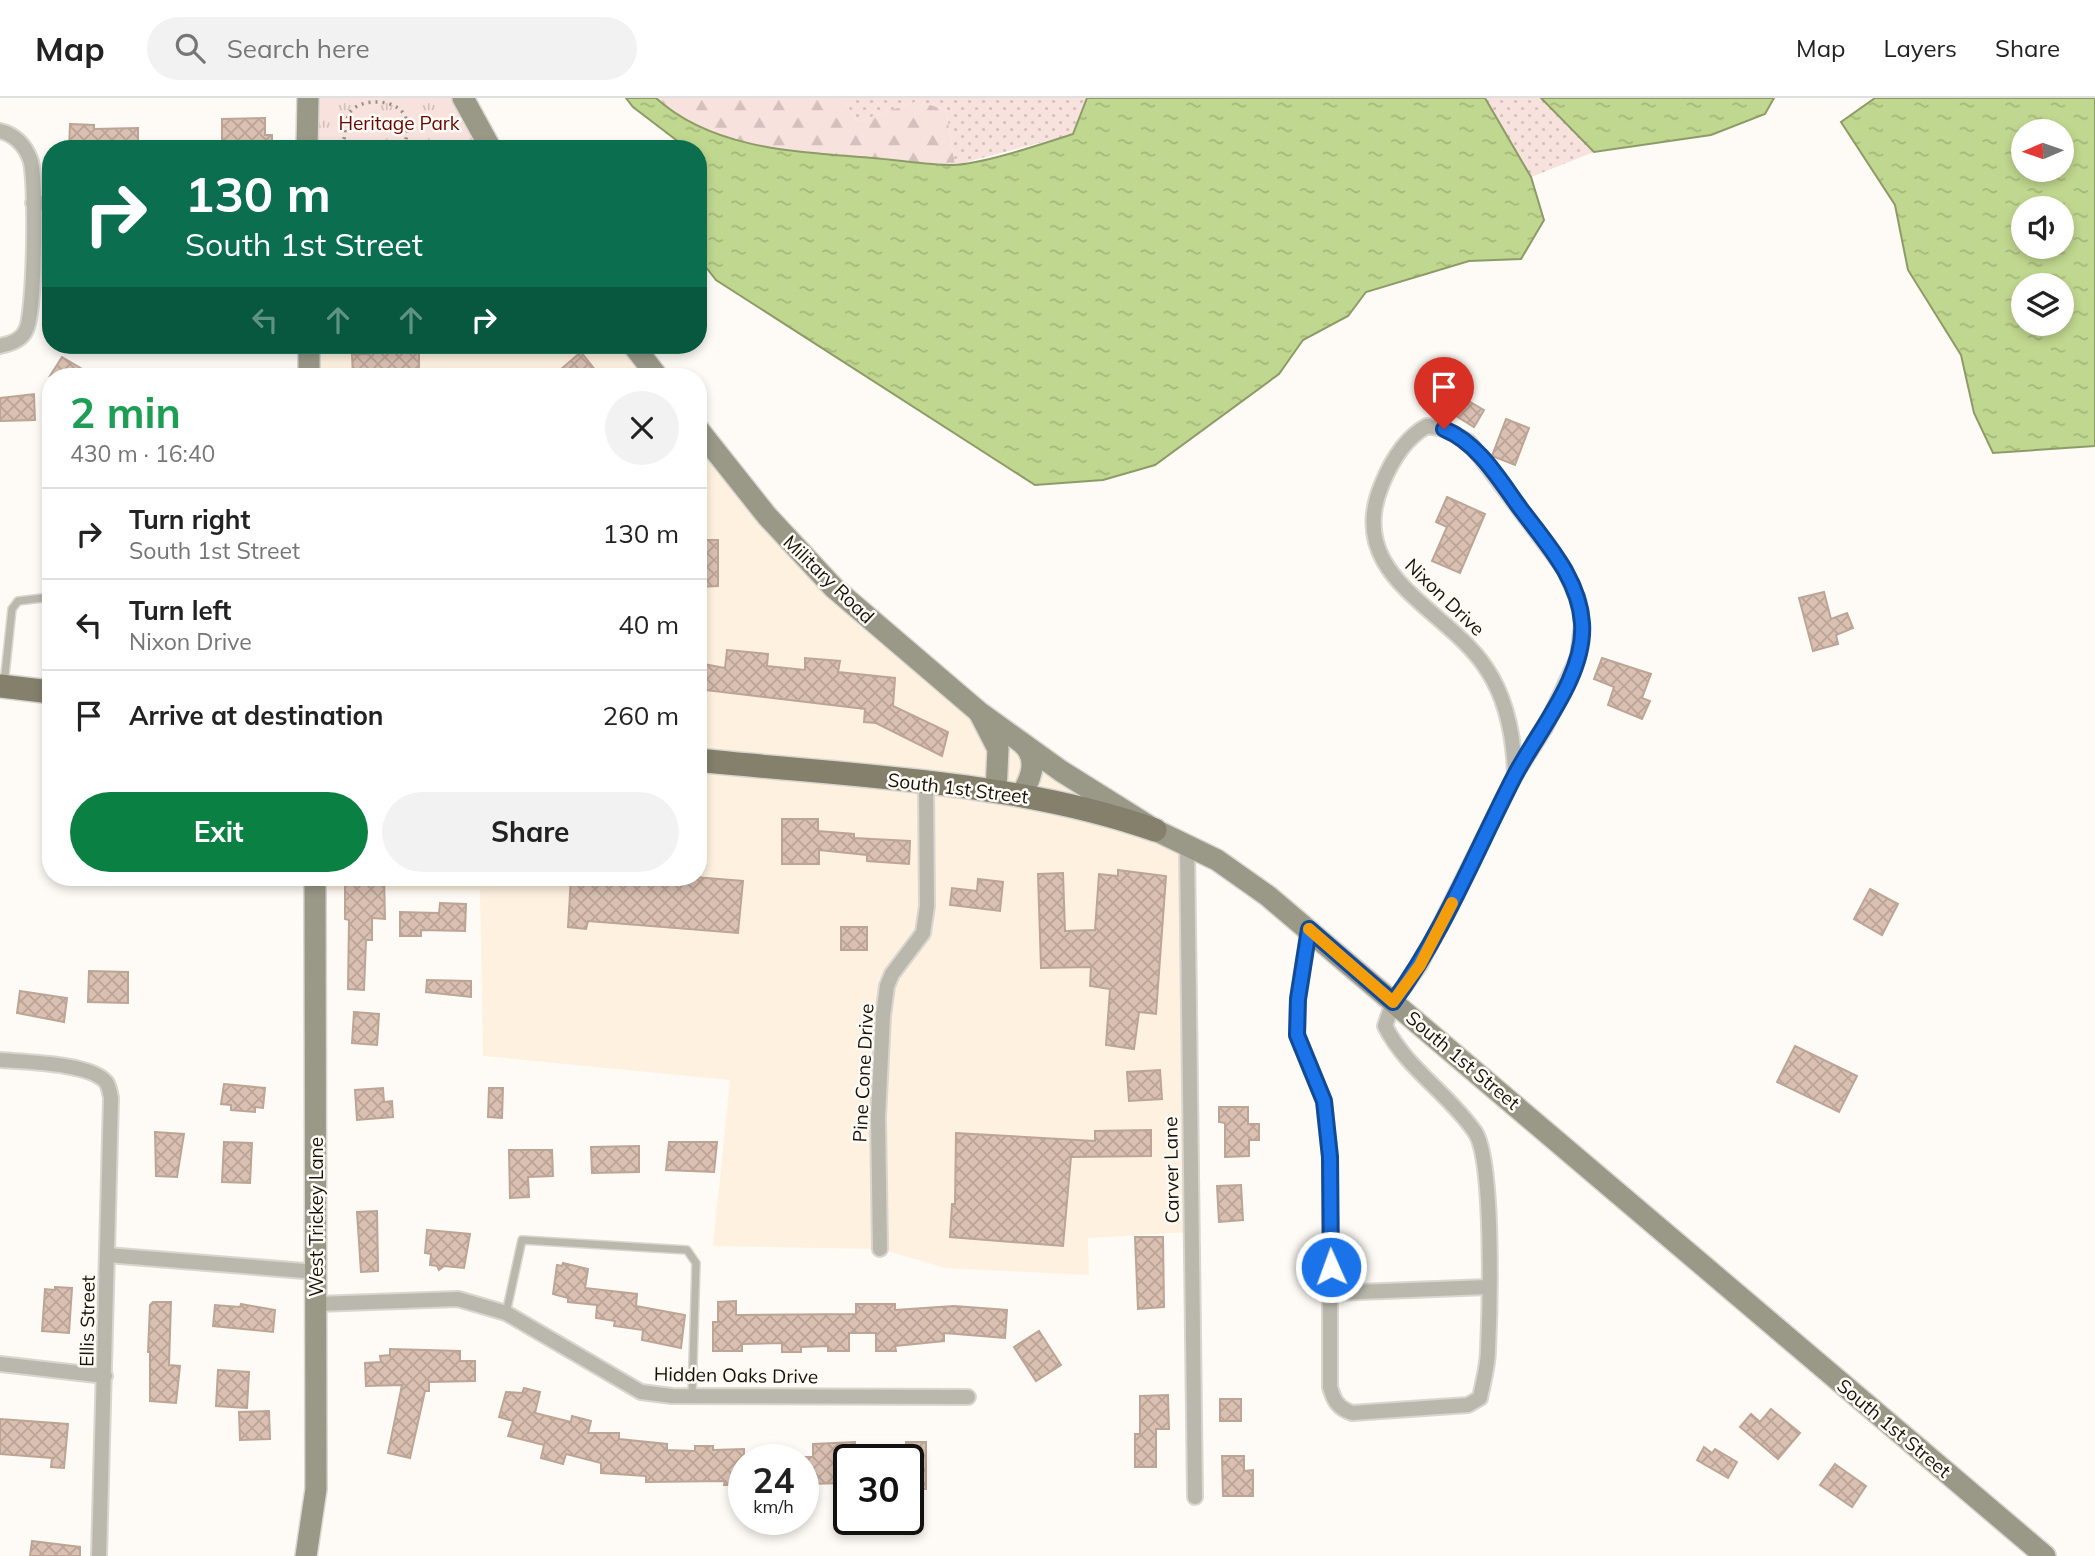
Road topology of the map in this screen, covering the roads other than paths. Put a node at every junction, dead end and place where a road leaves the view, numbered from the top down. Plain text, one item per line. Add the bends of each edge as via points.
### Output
1 (308, 98) edge
2 (463, 98) edge
3 (0, 131) edge
4 (307, 140) edge
5 (486, 140) edge
6 (33, 203) junction
7 (42, 203) edge
8 (0, 346) edge
9 (640, 354) edge
10 (651, 368) edge
11 (708, 455) edge
12 (42, 598) edge
13 (2, 686) edge
14 (42, 691) edge
15 (979, 712) junction
16 (1013, 735) junction
17 (707, 761) edge
18 (1515, 775) junction
19 (926, 784) junction
20 (996, 792) junction
21 (1021, 795) junction
22 (1156, 830) junction
23 (1186, 844) junction
24 (315, 886) edge
25 (1309, 929) junction
26 (1393, 1002) junction
27 (0, 1060) edge
28 (880, 1250) dead end
29 (107, 1255) junction
30 (317, 1272) junction
31 (1488, 1287) junction
32 (1332, 1293) junction
33 (316, 1304) junction
34 (506, 1312) junction
35 (0, 1364) edge
36 (105, 1376) junction
37 (692, 1396) junction
38 (968, 1397) dead end
39 (1195, 1497) dead end
40 (99, 1556) edge
41 (306, 1556) edge
42 (2045, 1556) edge

1 - 4 street
2 - 5 street
3 - 6 street via 22,144 32,161
6 - 7 street
6 - 8 street via 32,308 26,331
9 - 10 street
11 - 15 street, Military Road via 834,588
12 - 13 lane via 18,601 12,609
13 - 14 main road
15 - 16 street, Military Road
15 - 20 street, Military Road via 998,749
16 - 21 street, Military Road via 1032,758 1031,779
16 - 22 street, Military Road
17 - 19 main road, South 1st Street
18 - 18 street, Nixon Drive via 1545,728 1578,657 1582,624 1578,603 1565,570 1469,442 1427,426 1408,440 1388,471 1374,508 1376,544 1394,576 1487,669 1507,715
18 - 26 street, Nixon Drive via 1420,965
19 - 20 main road, South 1st Street
19 - 28 street, Pine Cone Drive via 923,933 892,974 883,1016 877,1117
20 - 21 main road, South 1st Street
21 - 22 main road, South 1st Street via 1091,808
22 - 23 street, South 1st Street
23 - 25 street, South 1st Street via 1269,896
23 - 39 street, Carver Lane
24 - 30 street, West Trickey Lane
25 - 26 street, South 1st Street
25 - 32 street via 1297,1035 1324,1101 1330,1157
26 - 31 street via 1385,1026 1394,1043 1468,1124 1481,1145 1488,1181
26 - 42 street, South 1st Street
27 - 29 street, Ellis Street via 62,1066 94,1074 108,1086
29 - 30 street
29 - 36 street, Ellis Street
30 - 33 street, West Trickey Lane
31 - 32 street
31 - 32 street via 1488,1353 1480,1398 1468,1405 1352,1413 1341,1409 1330,1387
33 - 34 street, Hidden Oaks Drive via 458,1299
33 - 41 street, West Trickey Lane via 316,1489
34 - 37 street, Hidden Oaks Drive via 641,1392
34 - 37 lane via 522,1240 687,1251 696,1264
35 - 36 street
36 - 40 street, Ellis Street
37 - 38 street, Hidden Oaks Drive

